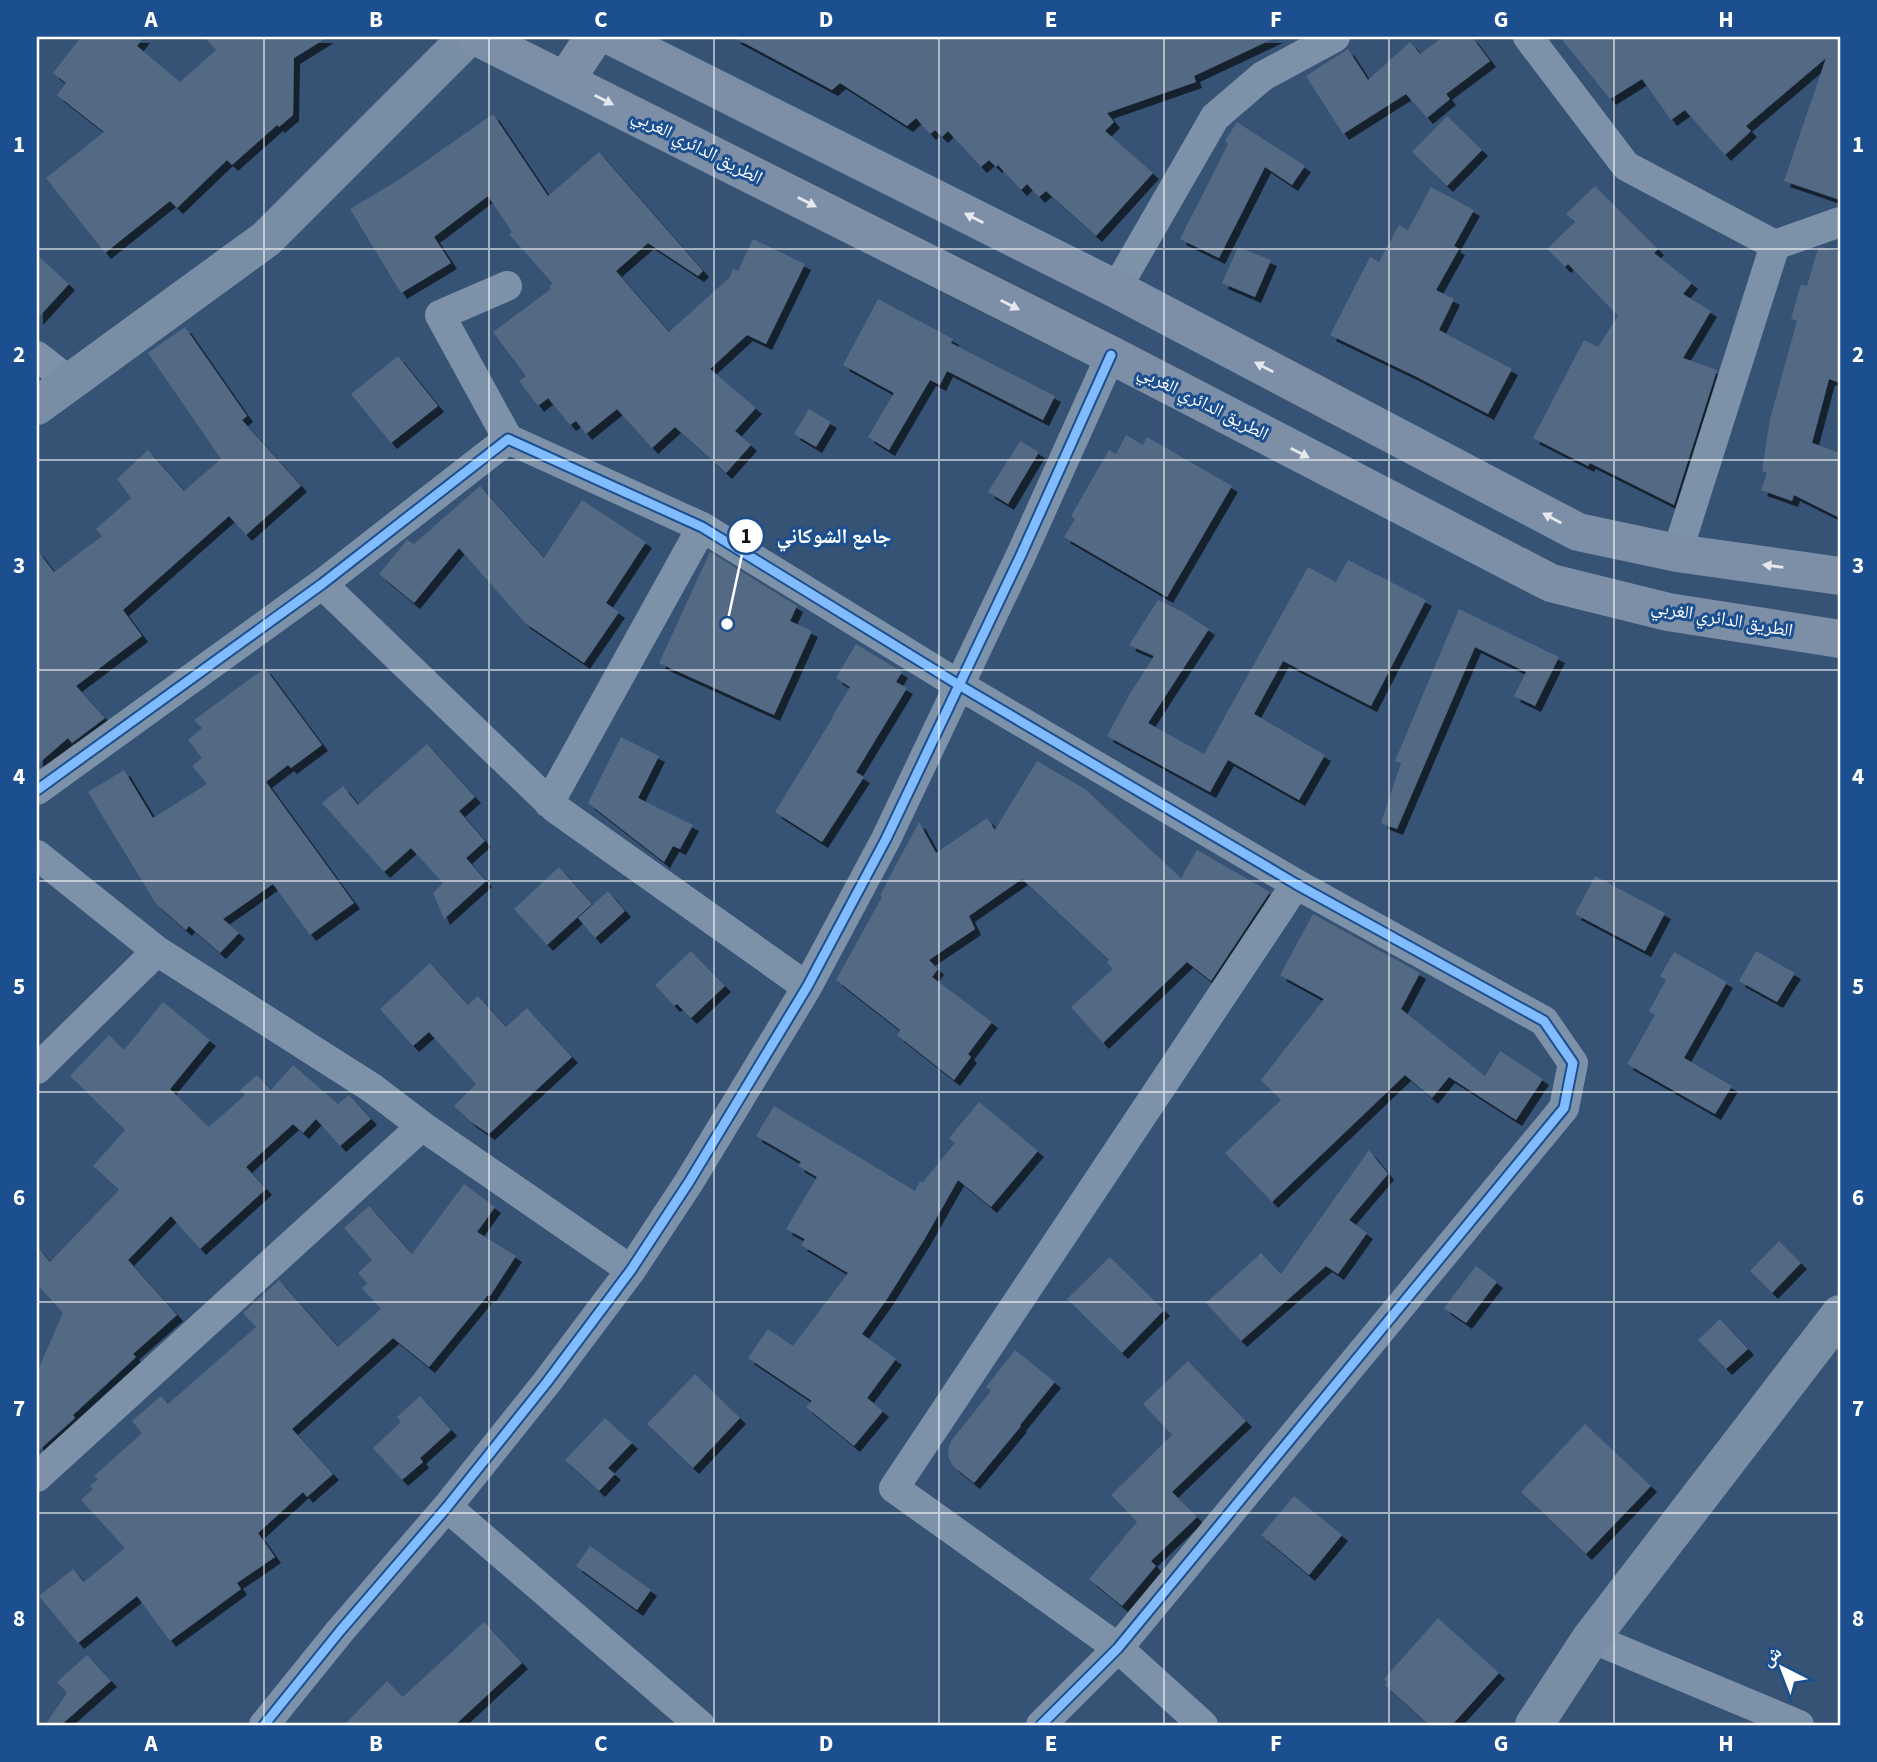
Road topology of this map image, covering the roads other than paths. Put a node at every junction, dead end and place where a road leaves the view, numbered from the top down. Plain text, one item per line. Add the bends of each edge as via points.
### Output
1 (468, 37) edge
2 (477, 37) edge
3 (594, 37) edge
4 (614, 37) edge
5 (1335, 37) edge
6 (1528, 37) edge
7 (565, 81) junction
8 (1840, 222) edge
9 (1775, 245) junction
10 (507, 286) dead end
11 (1116, 289) junction
12 (1111, 355) junction
13 (37, 356) edge
14 (70, 382) junction
15 (37, 406) edge
16 (508, 439) junction
17 (702, 527) junction
18 (1677, 553) junction
19 (1840, 576) edge
20 (322, 584) junction
21 (1840, 639) edge
22 (959, 685) junction
23 (37, 790) edge
24 (549, 803) junction
25 (37, 855) edge
26 (1296, 884) junction
27 (157, 950) junction
28 (807, 987) junction
29 (37, 1069) edge
30 (422, 1126) junction
31 (631, 1270) junction
32 (1840, 1314) edge
33 (37, 1477) edge
34 (447, 1507) junction
35 (1591, 1638) junction
36 (1118, 1648) junction
37 (264, 1725) edge
38 (700, 1725) edge
39 (1041, 1725) edge
40 (1203, 1725) edge
41 (1534, 1725) edge
42 (1799, 1725) edge

1 - 14 street via 266,239
2 - 7 main road, الطريق الدائري الغربي
3 - 7 main road
11 -> 4 main road
5 - 11 street via 1263,76 1215,117
6 - 9 street via 1626,166
7 -> 12 main road, الطريق الدائري الغربي
8 - 9 street
9 - 18 street
10 - 16 street via 440,314
18 -> 11 main road via 1578,532
12 -> 21 main road, الطريق الدائري الغربي via 1551,583 1668,612
12 - 22 street
13 - 14 street
14 - 15 street
16 - 17 street
16 - 20 street
17 - 22 street
17 - 24 street
19 -> 18 main road
20 - 23 street
20 - 24 street
22 - 26 street
22 - 28 street via 886,839
24 - 28 street
25 - 27 street
26 - 36 street via 894,1488
26 - 36 street via 1544,1021 1573,1063 1564,1108
27 - 29 street
27 - 30 street via 372,1088
28 - 31 street
30 - 31 street
30 - 33 street
31 - 34 street
32 - 35 street
34 - 37 street
34 - 38 street
35 - 41 street
35 - 42 street
36 - 39 street
36 - 40 street

